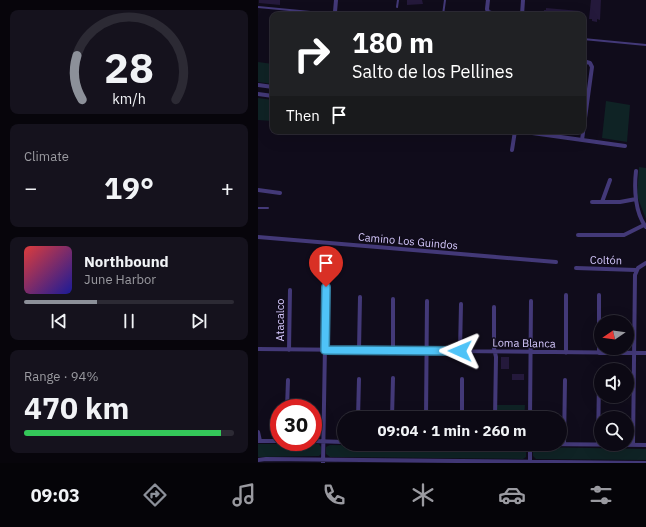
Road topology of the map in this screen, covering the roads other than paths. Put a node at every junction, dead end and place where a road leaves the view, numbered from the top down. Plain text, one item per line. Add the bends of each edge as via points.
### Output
1 (336, 0) edge
2 (398, 0) edge
3 (444, 0) edge
4 (488, 0) edge
5 (523, 0) edge
6 (258, 7) edge
7 (398, 7) dead end
8 (310, 12) edge
9 (336, 12) dead end
10 (443, 12) edge
11 (488, 12) edge
12 (522, 12) edge
13 (586, 39) edge
14 (646, 45) edge
15 (586, 62) edge
16 (258, 85) edge
17 (270, 87) edge
18 (258, 94) edge
19 (270, 96) edge
20 (586, 111) edge
21 (515, 134) edge
22 (553, 134) edge
23 (583, 134) edge
24 (582, 140) junction
25 (625, 146) dead end
26 (512, 150) dead end
27 (636, 171) dead end
28 (610, 180) dead end
29 (258, 190) edge
30 (280, 193) dead end
31 (636, 199) junction
32 (592, 202) dead end
33 (602, 202) junction
34 (258, 208) edge
35 (268, 208) dead end
36 (645, 226) edge
37 (578, 235) dead end
38 (258, 237) edge
39 (556, 262) dead end
40 (646, 263) edge
41 (576, 268) dead end
42 (636, 270) junction
43 (326, 287) dead end
44 (290, 290) dead end
45 (566, 294) dead end
46 (599, 295) dead end
47 (360, 297) dead end
48 (394, 299) dead end
49 (427, 301) dead end
50 (532, 302) dead end
51 (461, 304) dead end
52 (494, 307) dead end
53 (599, 315) edge
54 (258, 349) edge
55 (289, 350) junction
56 (325, 350) junction
57 (359, 350) junction
58 (393, 351) junction
59 (427, 351) junction
60 (460, 351) junction
61 (495, 352) junction
62 (531, 352) junction
63 (566, 352) junction
64 (594, 353) edge
65 (634, 353) joint
66 (646, 353) edge
67 (634, 355) edge
68 (393, 378) dead end
69 (359, 379) dead end
70 (462, 379) dead end
71 (288, 380) dead end
72 (565, 380) dead end
73 (287, 399) edge
74 (358, 411) edge
75 (392, 411) edge
76 (426, 411) edge
77 (462, 411) edge
78 (495, 411) edge
79 (530, 411) edge
80 (565, 411) edge
81 (633, 411) edge
82 (258, 432) edge
83 (259, 441) edge
84 (270, 441) edge
85 (324, 441) junction
86 (337, 442) edge
87 (567, 444) edge
88 (594, 445) edge
89 (634, 445) edge
90 (646, 445) edge
91 (530, 451) edge
92 (258, 460) edge
93 (267, 461) edge
94 (323, 461) edge
95 (426, 462) edge
96 (494, 462) edge
97 (530, 462) edge
98 (634, 463) edge
99 (646, 463) edge

1 - 9 street
2 - 7 lane
3 - 10 lane
4 - 11 street
5 - 12 street
6 - 8 lane
13 - 14 lane
15 - 20 street via 592,67
16 - 17 street
18 - 19 street
21 - 26 street
22 - 24 street
23 - 24 street
24 - 25 street
27 - 31 street
28 - 33 street
29 - 30 street
31 - 33 street
31 - 36 street
32 - 33 street
34 - 35 lane
36 - 37 street via 622,236
38 - 39 street, Camino Los Guindos
40 - 42 street
41 - 42 street, Coltón
42 - 65 street
43 - 56 street
44 - 55 street, Atacalco
45 - 63 street
46 - 53 street
47 - 57 street
48 - 58 street
49 - 59 street
50 - 62 street
51 - 60 street
52 - 61 street
54 - 55 street, Loma Blanca
55 - 56 street, Loma Blanca
56 - 57 street, Loma Blanca
56 - 85 street
57 - 58 street, Loma Blanca
58 - 59 street, Loma Blanca
59 - 60 street, Loma Blanca
59 - 76 street
60 - 61 street, Loma Blanca
61 - 62 street, Loma Blanca
61 - 78 street
62 - 63 street, Loma Blanca
62 - 79 street
63 - 64 street, Loma Blanca
65 - 66 street, Loma Blanca
67 - 81 street
68 - 75 street
69 - 74 street
70 - 77 street
71 - 73 street
72 - 80 street
82 - 83 street
83 - 84 street
85 - 86 street
85 - 94 street
87 - 88 street
89 - 90 street
91 - 97 street
92 - 93 street
93 - 94 street
94 - 95 street
95 - 96 street
96 - 97 street
97 - 98 street
98 - 99 street

